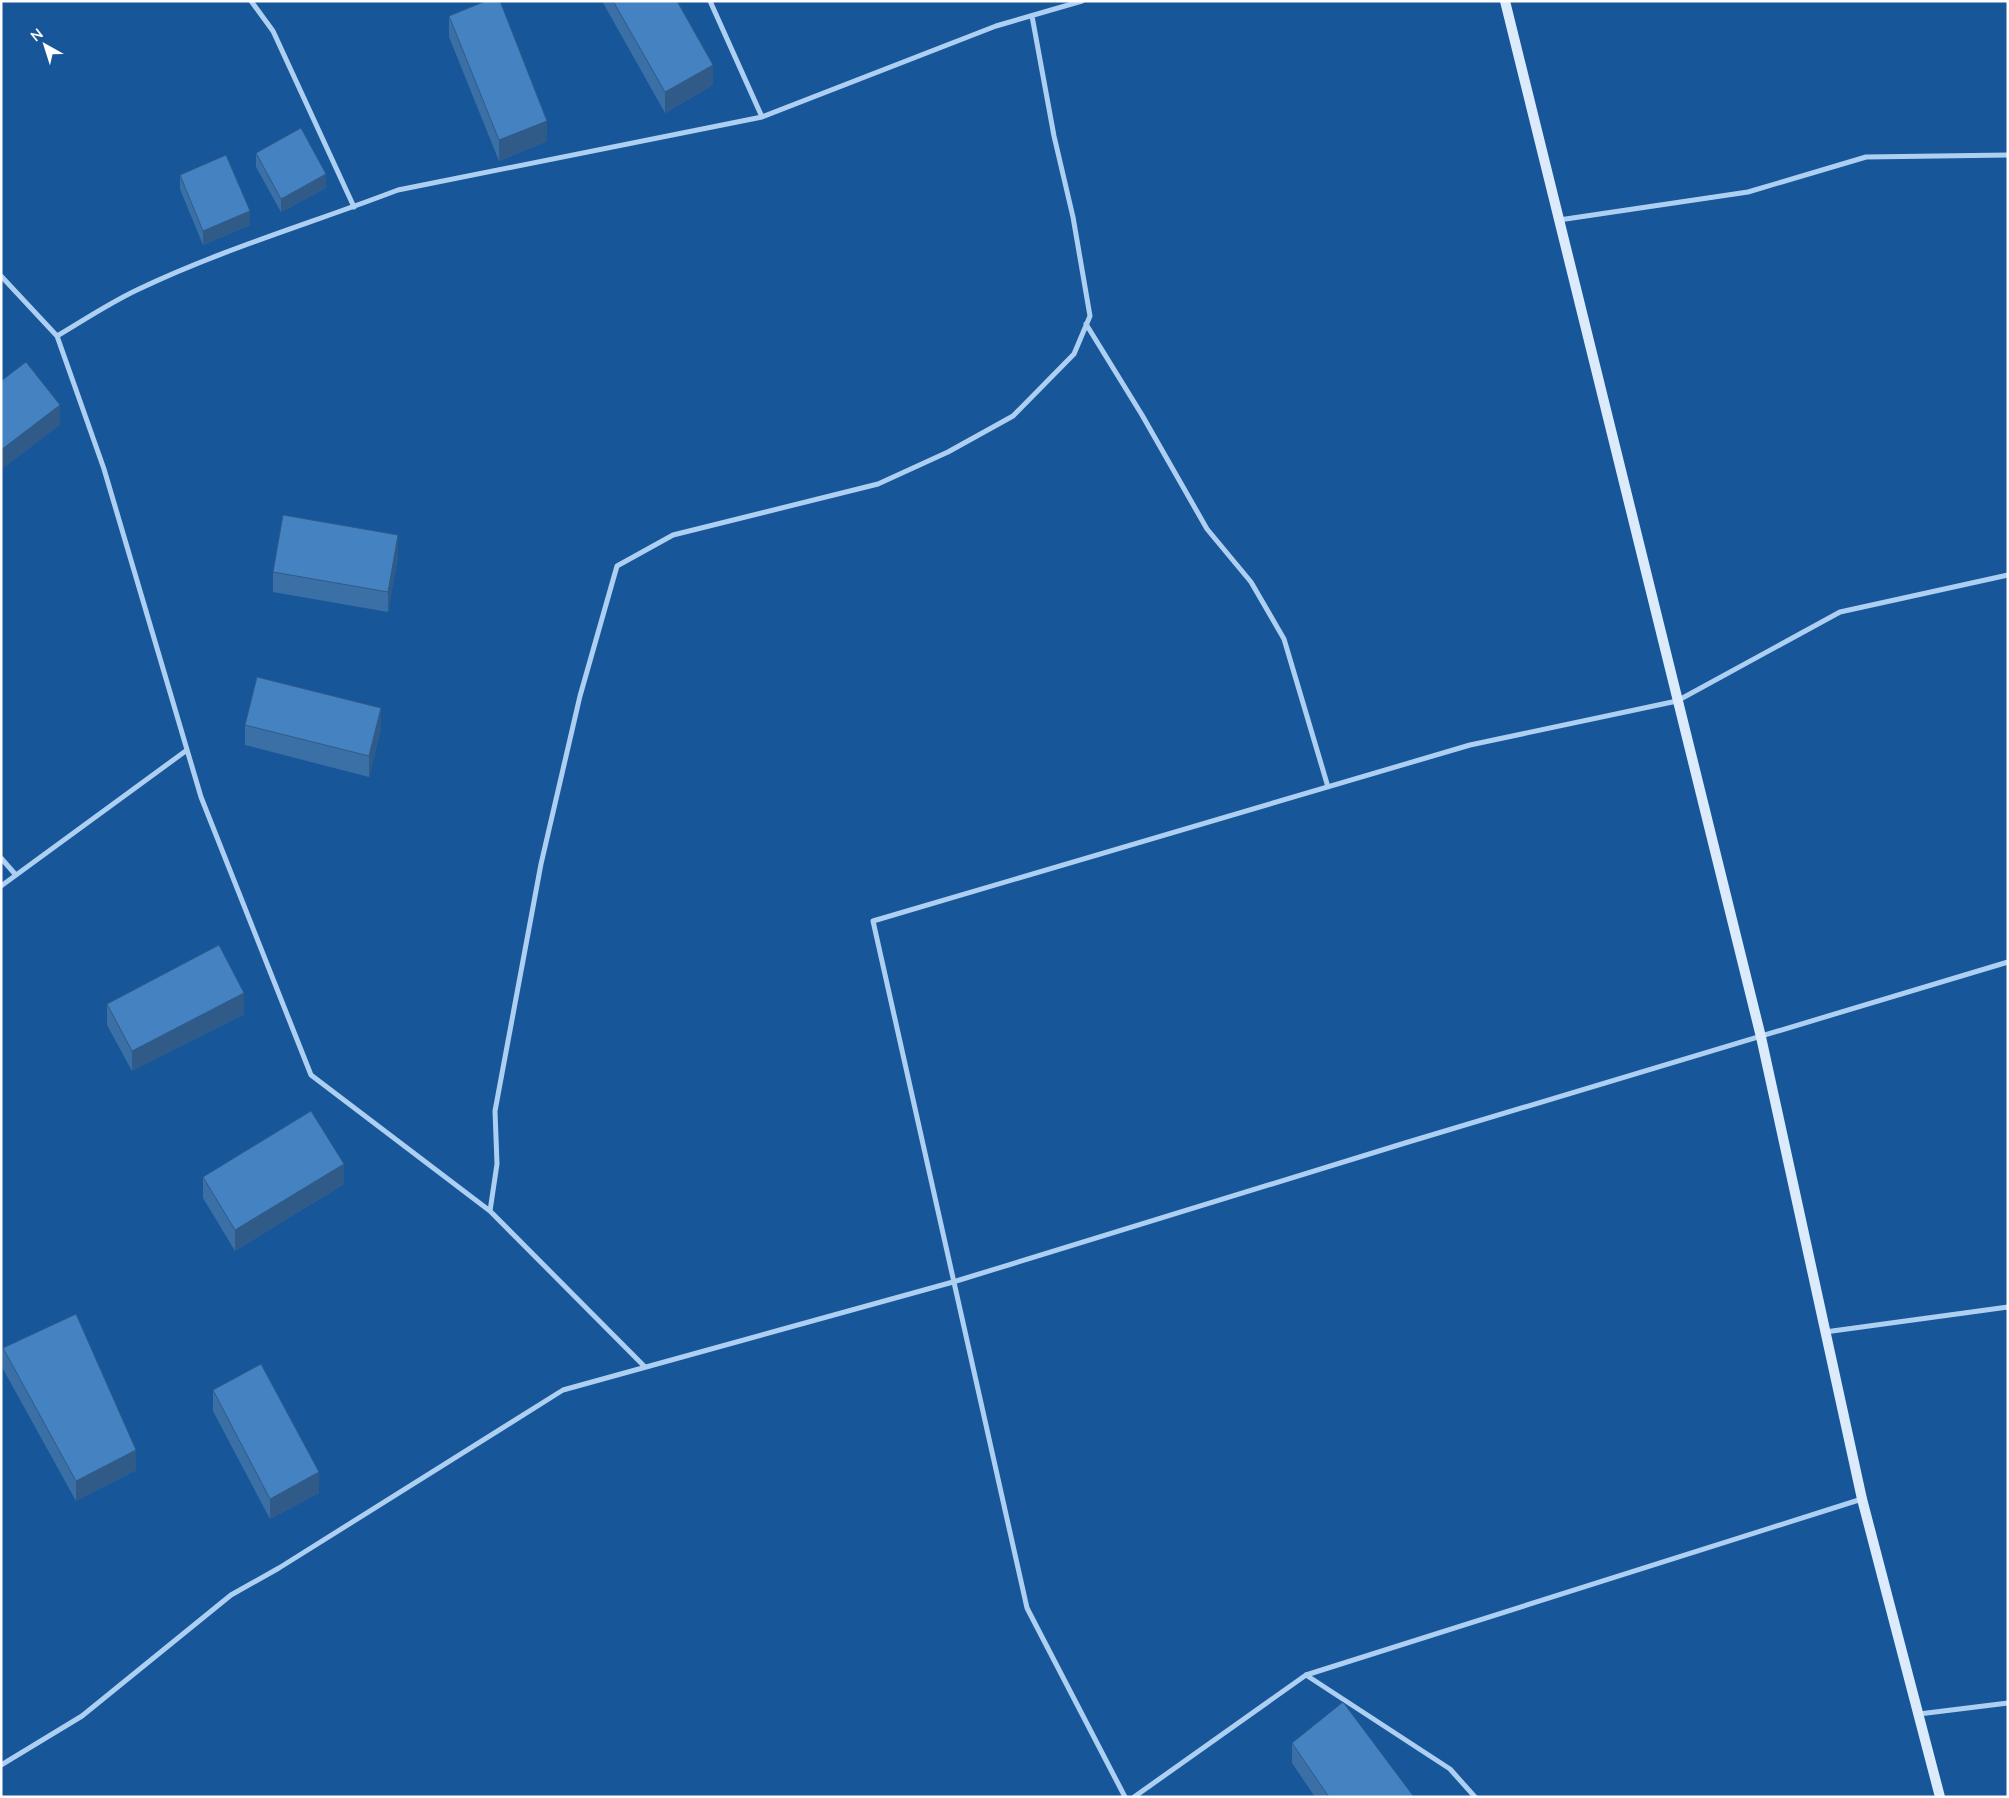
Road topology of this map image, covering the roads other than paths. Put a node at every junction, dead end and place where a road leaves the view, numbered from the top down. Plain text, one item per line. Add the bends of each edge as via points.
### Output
1 (251, 1) edge
2 (710, 1) edge
3 (1082, 1) edge
4 (1504, 1) edge
5 (1032, 16) junction
6 (762, 117) junction
7 (2008, 155) edge
8 (354, 207) junction
9 (1559, 220) junction
10 (1, 276) edge
11 (1086, 324) junction
12 (57, 336) junction
13 (2008, 575) edge
14 (1677, 701) junction
15 (187, 750) junction
16 (1328, 787) junction
17 (1, 858) edge
18 (15, 874) junction
19 (1, 886) edge
20 (2008, 962) edge
21 (1761, 1037) junction
22 (490, 1212) junction
23 (953, 1282) junction
24 (2008, 1307) edge
25 (1825, 1332) junction
26 (645, 1367) junction
27 (1862, 1498) junction
28 (1306, 1675) junction
29 (2008, 1703) edge
30 (1918, 1714) junction
31 (1, 1765) edge
32 (1125, 1797) edge
33 (1134, 1797) edge
34 (1475, 1797) edge
35 (1940, 1797) edge

1 - 8 street via 273,31
2 - 6 street
3 - 5 street
4 - 9 street
5 - 6 street via 996,26
5 - 11 street via 1054,136 1074,217 1090,316
6 - 8 street via 398,190
7 - 9 street via 1866,157 1748,192
8 - 12 street via 286,229 139,289
9 - 14 street
10 - 12 street
11 - 16 street via 1207,529 1251,582 1284,639
11 - 22 street via 1074,354 1013,416 948,452 878,484 672,535 617,566 580,696 541,864 495,1111 497,1164
12 - 15 street via 104,469
13 - 14 street via 1840,612
14 - 16 street via 1470,745
14 - 21 street
15 - 18 street
15 - 22 street via 201,797 311,1075
16 - 23 street via 873,921
17 - 18 street
18 - 19 street
20 - 21 street
21 - 23 street
21 - 25 street
22 - 26 street
23 - 26 street
23 - 32 street via 1027,1608
24 - 25 street
25 - 27 street
26 - 31 street via 563,1390 231,1595 82,1716
27 - 28 street
27 - 30 street
28 - 33 street
28 - 34 street via 1450,1769
29 - 30 street
30 - 35 street

